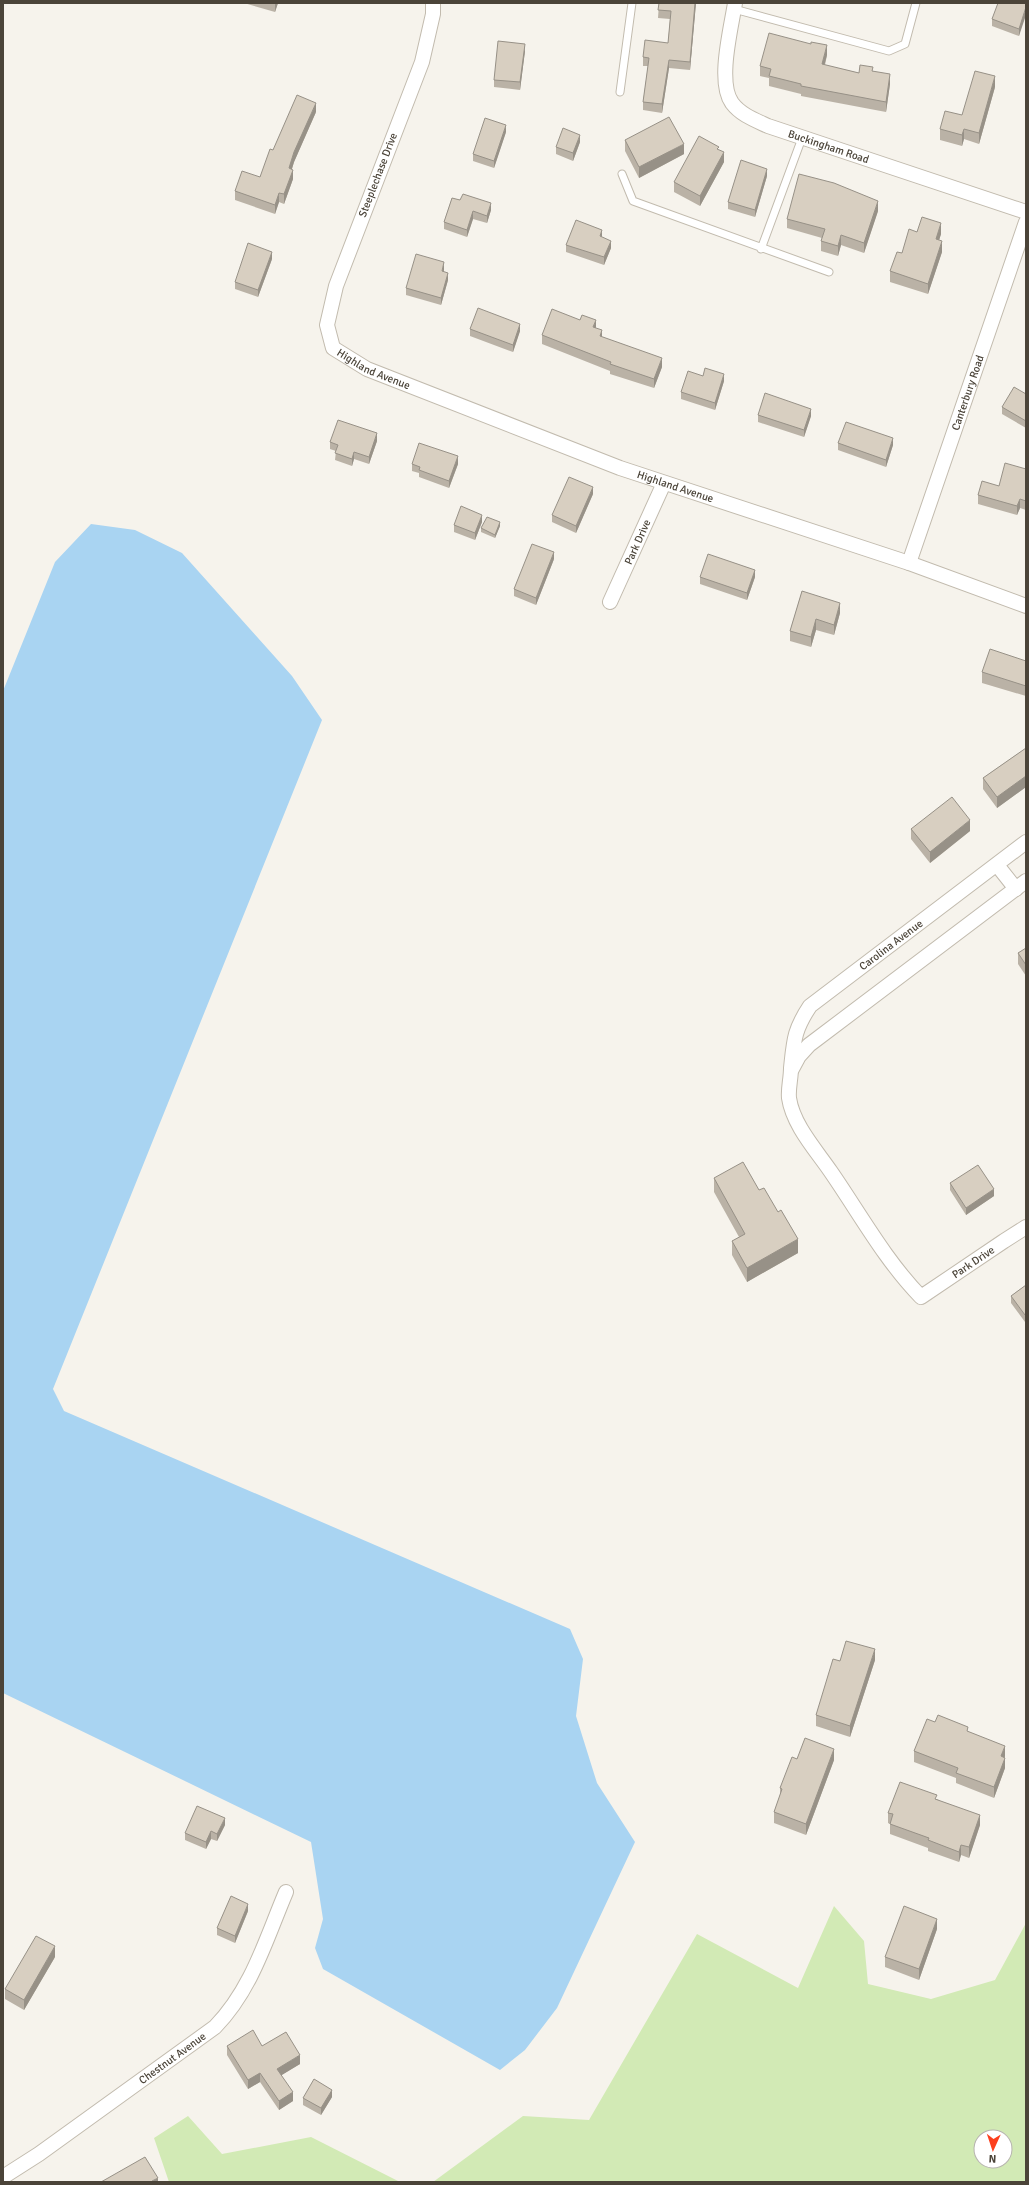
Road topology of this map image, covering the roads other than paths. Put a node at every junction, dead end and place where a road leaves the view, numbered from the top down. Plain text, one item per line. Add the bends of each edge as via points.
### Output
1 (433, 3) edge
2 (632, 3) edge
3 (916, 3) edge
4 (734, 6) edge
5 (620, 92) dead end
6 (802, 138) junction
7 (622, 174) dead end
8 (1026, 212) edge
9 (1026, 222) edge
10 (761, 249) junction
11 (829, 272) dead end
12 (333, 348) joint
13 (664, 483) junction
14 (909, 563) junction
15 (610, 602) dead end
16 (1026, 606) edge
17 (1026, 842) edge
18 (997, 864) junction
19 (1021, 885) edge
20 (791, 1069) junction
21 (1026, 1228) edge
22 (921, 1297) joint
23 (286, 1892) dead end
24 (3, 2177) edge

1 - 12 street, Steeplechase Drive via 433,14 422,62 336,286 327,325
2 - 5 lane
3 - 4 lane via 904,44 889,51
4 - 6 street, Buckingham Road via 726,73 726,90 732,102 740,112 751,119
6 - 8 street, Buckingham Road
6 - 10 lane
7 - 10 lane via 633,201
9 - 14 street, Canterbury Road
10 - 11 lane
12 - 13 street, Highland Avenue via 367,369
13 - 14 street, Highland Avenue
13 - 15 street, Park Drive
14 - 16 street, Highland Avenue
17 - 18 street, Carolina Avenue
18 - 19 street
18 - 20 street, Carolina Avenue via 810,1006 798,1025
19 - 20 street, Carolina Avenue via 809,1045
20 - 22 street, Carolina Avenue via 789,1099 810,1143 896,1270
21 - 22 street, Park Drive via 1004,1240
23 - 24 street, Chestnut Avenue via 248,1982 215,2027 39,2154

